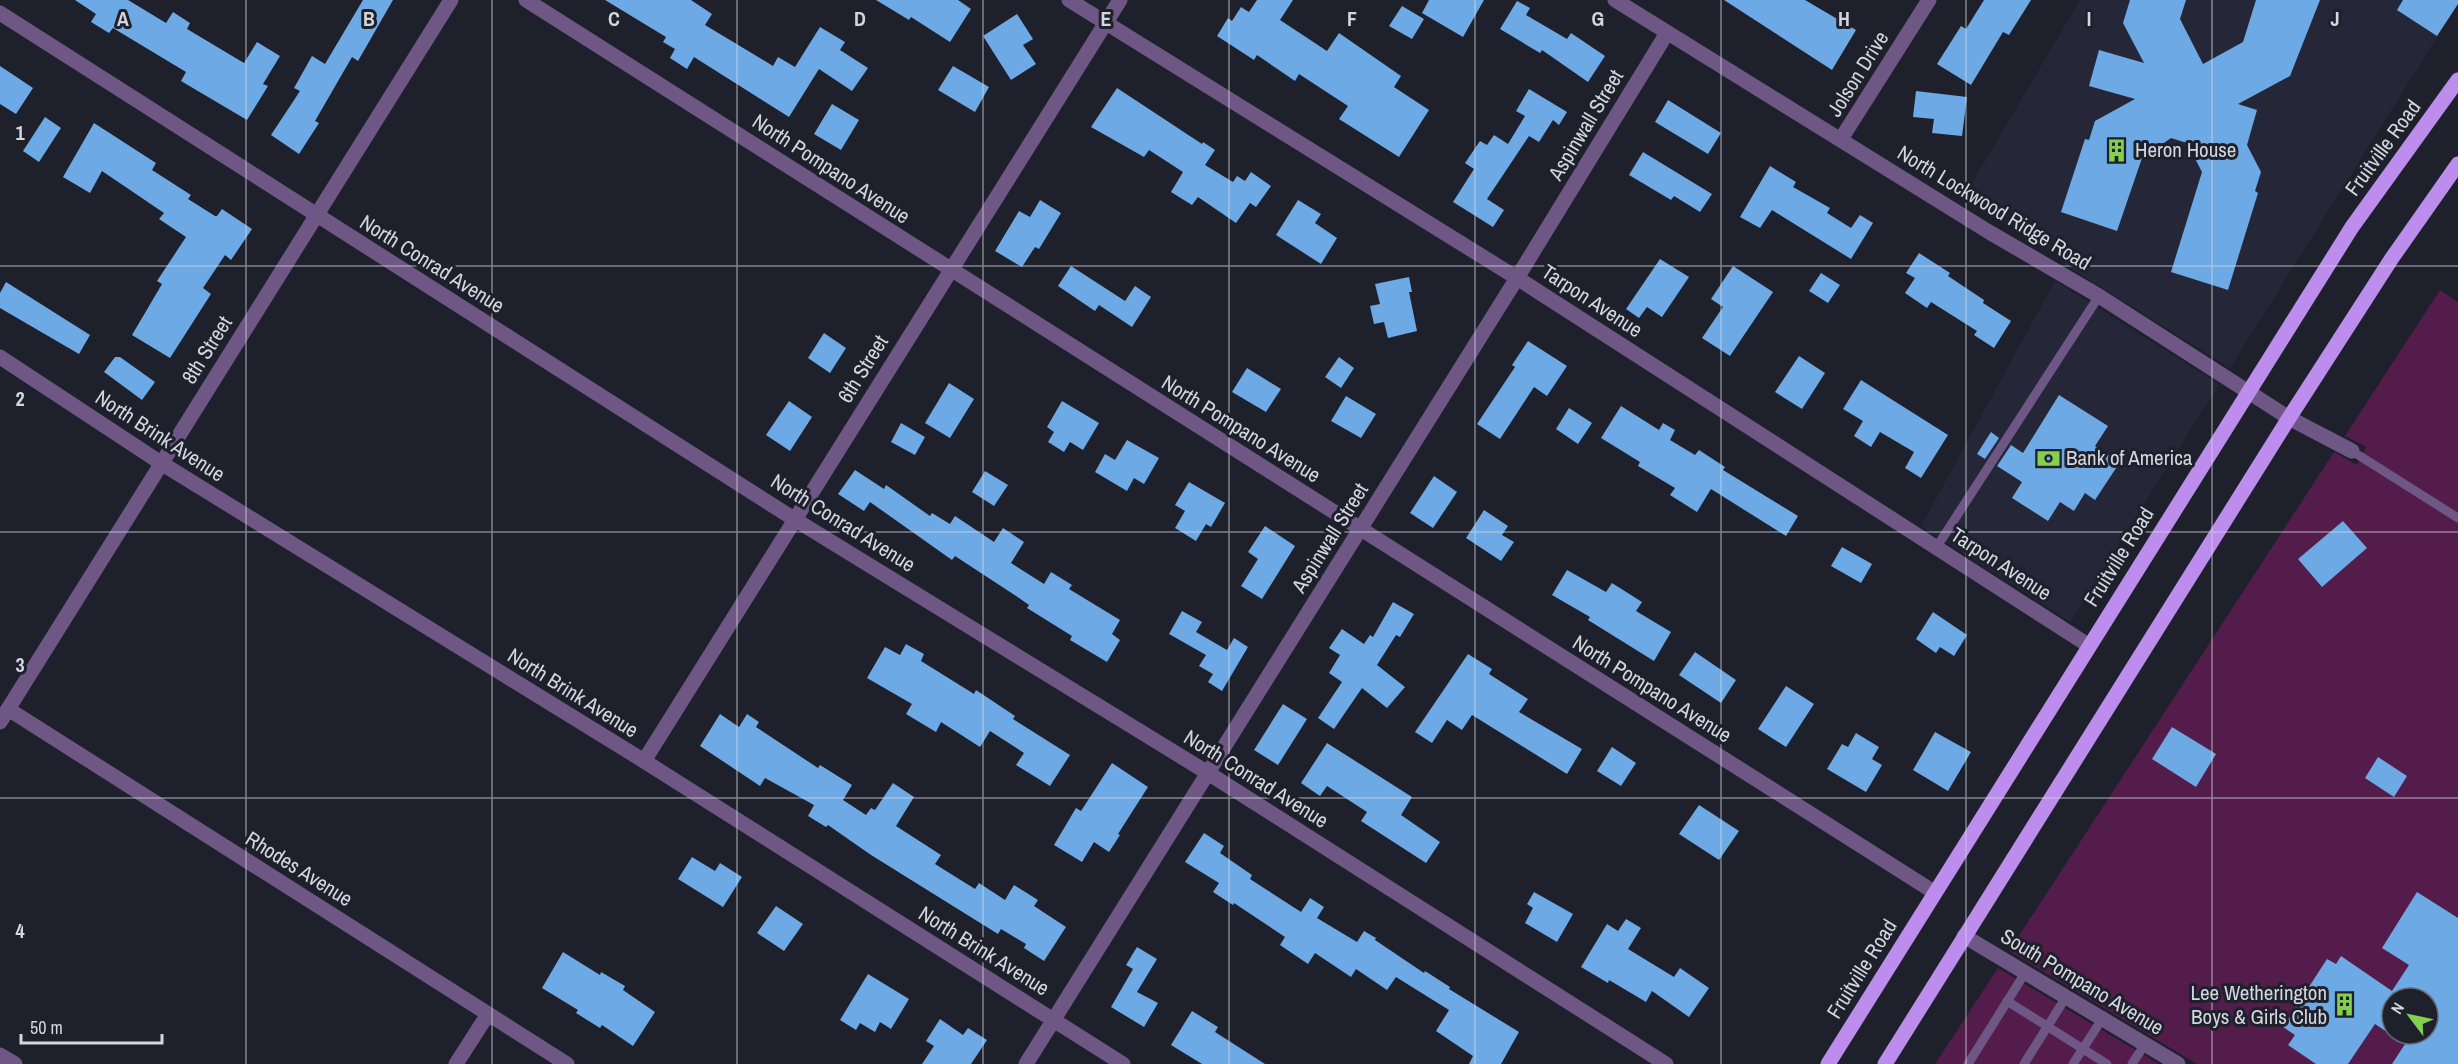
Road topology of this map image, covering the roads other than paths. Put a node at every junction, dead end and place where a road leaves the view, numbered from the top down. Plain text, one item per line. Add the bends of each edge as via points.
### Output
1 (451, 0) edge
2 (526, 0) edge
3 (1069, 0) edge
4 (1120, 0) edge
5 (1615, 0) edge
6 (1929, 0) edge
7 (0, 13) edge
8 (1105, 24) junction
9 (1667, 33) junction
10 (2458, 80) edge
11 (1841, 139) junction
12 (2458, 164) edge
13 (316, 215) junction
14 (950, 270) junction
15 (1517, 278) junction
16 (2099, 296) junction
17 (0, 357) edge
18 (2248, 391) junction
19 (2289, 418) junction
20 (2352, 451) joint
21 (162, 463) junction
22 (2458, 518) edge
23 (794, 519) junction
24 (1360, 529) junction
25 (1936, 548) junction
26 (2088, 645) junction
27 (4, 716) edge
28 (644, 761) junction
29 (1208, 773) junction
30 (1934, 892) junction
31 (1964, 936) junction
32 (2025, 972) junction
33 (2066, 997) junction
34 (2007, 1001) junction
35 (488, 1014) junction
36 (2103, 1018) junction
37 (1054, 1021) junction
38 (2048, 1027) junction
39 (2145, 1044) junction
40 (2083, 1049) junction
41 (0, 1055) edge
42 (15, 1064) edge
43 (456, 1064) edge
44 (567, 1064) edge
45 (1026, 1064) edge
46 (1123, 1064) edge
47 (1666, 1064) edge
48 (1828, 1064) edge
49 (1885, 1064) edge
50 (1968, 1064) edge
51 (2024, 1064) edge
52 (2073, 1064) edge
53 (2107, 1064) edge
54 (2132, 1064) edge
55 (2178, 1064) edge

1 - 13 street, 8th Street
2 - 14 street, North Pompano Avenue
3 - 8 street, Tarpon Avenue
4 - 8 street, 6th Street
5 - 9 street, North Lockwood Ridge Road
6 - 11 street, Jolson Drive
7 - 13 street, North Conrad Avenue
8 - 14 street, 6th Street
8 - 15 street, Tarpon Avenue
9 - 11 street, North Lockwood Ridge Road
9 - 15 street, Aspinwall Street
10 - 18 main road, Fruitville Road via 2352,227
11 - 16 street, North Lockwood Ridge Road
12 - 19 main road
13 - 21 street, 8th Street
13 - 23 street, North Conrad Avenue
14 - 23 street, 6th Street
14 - 24 street, North Pompano Avenue
15 - 24 street, Aspinwall Street
15 - 25 street, Tarpon Avenue
16 - 18 street, North Lockwood Ridge Road
16 - 25 lane
17 - 21 street, North Brink Avenue
18 - 19 street, North Lockwood Ridge Road
18 - 26 main road, Fruitville Road
19 - 20 street, North Lockwood Ridge Road
19 - 31 main road
20 - 22 lane
21 - 27 street, 8th Street
21 - 28 street, North Brink Avenue
23 - 28 street, 6th Street
23 - 29 street, North Conrad Avenue
24 - 29 street, Aspinwall Street
24 - 30 street, North Pompano Avenue
25 - 26 street, Tarpon Avenue
26 - 30 main road, Fruitville Road
27 - 35 street, Rhodes Avenue
28 - 37 street, North Brink Avenue
29 - 37 street, Aspinwall Street
29 - 47 street, North Conrad Avenue
30 - 48 main road, Fruitville Road
31 - 32 street, South Pompano Avenue
31 - 49 main road
32 - 33 street, South Pompano Avenue
32 - 34 lane
33 - 36 street, South Pompano Avenue
33 - 38 lane
34 - 38 lane
34 - 50 lane
35 - 43 street
35 - 44 street, Rhodes Avenue
36 - 39 street, South Pompano Avenue
36 - 40 lane
37 - 45 street, Aspinwall Street
37 - 46 street, North Brink Avenue
38 - 40 lane
38 - 51 lane
39 - 54 lane
39 - 55 street, South Pompano Avenue
40 - 52 lane
40 - 53 lane
41 - 42 street

